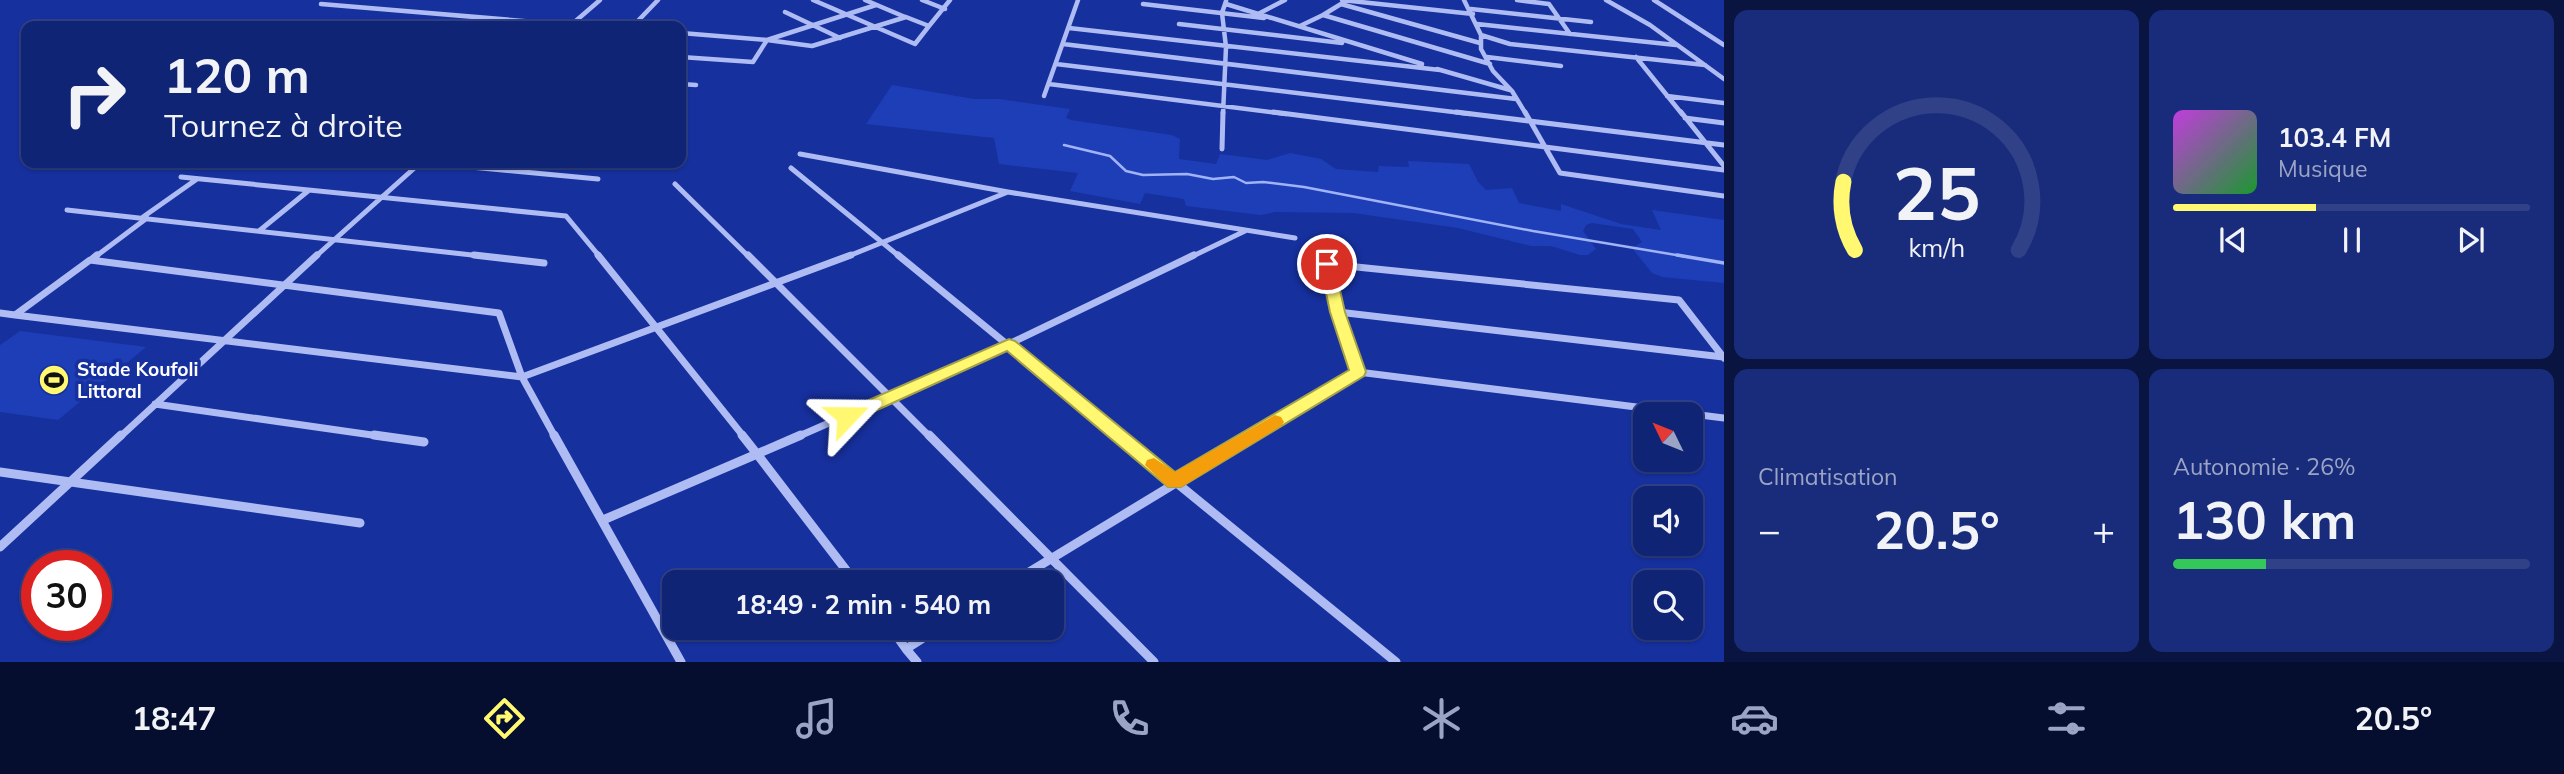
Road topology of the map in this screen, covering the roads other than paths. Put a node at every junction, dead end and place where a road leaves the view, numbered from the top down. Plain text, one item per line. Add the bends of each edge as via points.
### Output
1 (600, 0) edge
2 (659, 0) edge
3 (813, 0) edge
4 (865, 0) edge
5 (922, 0) edge
6 (950, 0) edge
7 (1078, 0) edge
8 (1285, 0) edge
9 (1464, 0) edge
10 (1517, 0) edge
11 (1606, 0) edge
12 (1654, 0) edge
13 (1226, 2) edge
14 (321, 4) dead end
15 (1143, 4) dead end
16 (1341, 4) junction
17 (876, 5) junction
18 (945, 9) junction
19 (785, 12) dead end
20 (1472, 12) junction
21 (1222, 13) junction
22 (1260, 13) junction
23 (845, 14) junction
24 (1323, 15) junction
25 (906, 17) junction
26 (1560, 19) junction
27 (1280, 20) junction
28 (514, 21) edge
29 (577, 21) edge
30 (638, 21) edge
31 (1591, 22) dead end
32 (1179, 24) dead end
33 (1477, 24) junction
34 (813, 25) junction
35 (929, 26) junction
36 (1300, 26) junction
37 (874, 27) junction
38 (1069, 28) junction
39 (1223, 30) junction
40 (686, 33) edge
41 (1570, 34) junction
42 (1481, 35) junction
43 (840, 38) junction
44 (767, 40) junction
45 (1480, 43) junction
46 (1063, 44) junction
47 (1360, 45) junction
48 (1676, 45) junction
49 (1724, 45) edge
50 (1226, 47) junction
51 (686, 57) edge
52 (1487, 57) junction
53 (1636, 57) junction
54 (1056, 64) junction
55 (1490, 64) junction
56 (1225, 65) junction
57 (1705, 65) junction
58 (1561, 66) dead end
59 (1440, 70) junction
60 (1724, 79) edge
61 (686, 84) edge
62 (1049, 84) junction
63 (696, 85) dead end
64 (1224, 85) junction
65 (1512, 91) junction
66 (1045, 96) dead end
67 (1667, 96) junction
68 (1516, 99) junction
69 (1724, 103) edge
70 (1223, 106) junction
71 (1685, 118) junction
72 (1529, 121) junction
73 (1724, 123) edge
74 (1704, 142) junction
75 (1724, 145) edge
76 (1544, 146) junction
77 (1222, 149) dead end
78 (800, 154) dead end
79 (415, 168) edge
80 (481, 168) edge
81 (791, 168) dead end
82 (1724, 168) edge
83 (181, 177) dead end
84 (197, 179) junction
85 (598, 179) dead end
86 (676, 184) dead end
87 (308, 191) junction
88 (1008, 192) junction
89 (1724, 196) edge
90 (381, 199) junction
91 (67, 210) dead end
92 (144, 218) junction
93 (259, 231) junction
94 (1245, 231) junction
95 (1295, 238) dead end
96 (335, 240) junction
97 (884, 243) junction
98 (90, 260) junction
99 (544, 263) dead end
100 (285, 284) junction
101 (776, 284) junction
102 (1338, 312) junction
103 (0, 313) edge
104 (15, 315) junction
105 (657, 327) junction
106 (222, 341) junction
107 (1009, 344) junction
108 (1724, 357) edge
109 (1358, 372) junction
110 (522, 377) junction
111 (892, 397) junction
112 (155, 404) junction
113 (1724, 418) edge
114 (424, 442) dead end
115 (757, 454) junction
116 (0, 472) edge
117 (1174, 482) junction
118 (69, 483) junction
119 (603, 520) junction
120 (360, 523) dead end
121 (0, 547) edge
122 (1049, 559) junction
123 (846, 570) edge
124 (1032, 570) edge
125 (900, 640) edge
126 (920, 640) edge
127 (906, 649) junction
128 (681, 662) edge
129 (917, 662) edge
130 (1154, 662) edge
131 (1396, 662) edge

1 - 29 street
2 - 30 street
3 - 23 street
4 - 17 street
5 - 18 street
6 - 18 street
7 - 38 street
8 - 22 street
9 - 20 street
10 - 26 street via 1549,4
11 - 48 street via 1650,24
12 - 49 street
13 - 21 street
13 - 22 street
14 - 28 street
15 - 21 street
16 - 20 street via 1341,0
16 - 24 street
16 - 45 street
17 - 23 street
17 - 25 street
18 - 35 street
19 - 34 street
20 - 26 street
20 - 33 street
21 - 27 street
21 - 39 street
22 - 27 street
23 - 34 street
23 - 37 street
24 - 36 street
24 - 55 street
25 - 35 street
25 - 37 street
26 - 31 street
26 - 41 street
27 - 36 street
32 - 39 street
33 - 41 street
33 - 42 street
34 - 43 street
34 - 44 street
35 - 37 street via 915,44
36 - 47 street
37 - 43 street
38 - 46 street
38 - 50 street
39 - 47 street
39 - 50 street
40 - 44 street
41 - 48 street
42 - 45 street
42 - 53 street via 1510,44
43 - 44 street via 812,46
44 - 51 street via 753,62
45 - 52 street
46 - 54 street
46 - 56 street
47 - 59 street
48 - 57 street
50 - 56 street
50 - 59 street
52 - 55 street
52 - 58 street
53 - 57 street
53 - 67 street
54 - 62 street
54 - 64 street
55 - 65 street
56 - 64 street
56 - 68 street
57 - 60 street
59 - 65 street
61 - 63 street
62 - 66 street
62 - 70 street
64 - 70 street
64 - 72 street
65 - 68 street
67 - 69 street
67 - 71 street
68 - 72 street
70 - 76 street
70 - 77 street
71 - 73 street
71 - 74 street
72 - 74 street
72 - 76 street
74 - 75 street
74 - 82 street
76 - 82 street
76 - 89 street via 1560,173
78 - 88 street
79 - 90 street
80 - 85 street
81 - 97 street
83 - 84 street
84 - 87 street
84 - 92 street
86 - 101 street
87 - 90 street
87 - 93 street
88 - 94 street
88 - 97 street
90 - 96 street
90 - 105 street via 566,216
91 - 92 street
92 - 93 street
92 - 98 street
93 - 96 street
94 - 95 street
94 - 107 street
96 - 99 street
96 - 100 street
97 - 101 street
97 - 107 street
98 - 100 street
98 - 104 street
100 - 106 street
100 - 110 street via 499,313
101 - 105 street
101 - 111 street
102 - 108 street
102 - 108 street via 1327,264 1679,300
102 - 109 street
103 - 104 street
104 - 106 street
105 - 110 street
105 - 115 street
106 - 110 street
106 - 112 street
107 - 111 street
107 - 117 street
109 - 113 street
109 - 117 street
110 - 119 street
111 - 115 street
111 - 122 street
112 - 114 street
112 - 118 street
115 - 119 street
115 - 123 street
116 - 118 street
117 - 122 street
117 - 131 street
118 - 120 street
118 - 121 street
119 - 128 street
122 - 124 street
122 - 130 street
125 - 127 street
126 - 127 street
127 - 129 street

